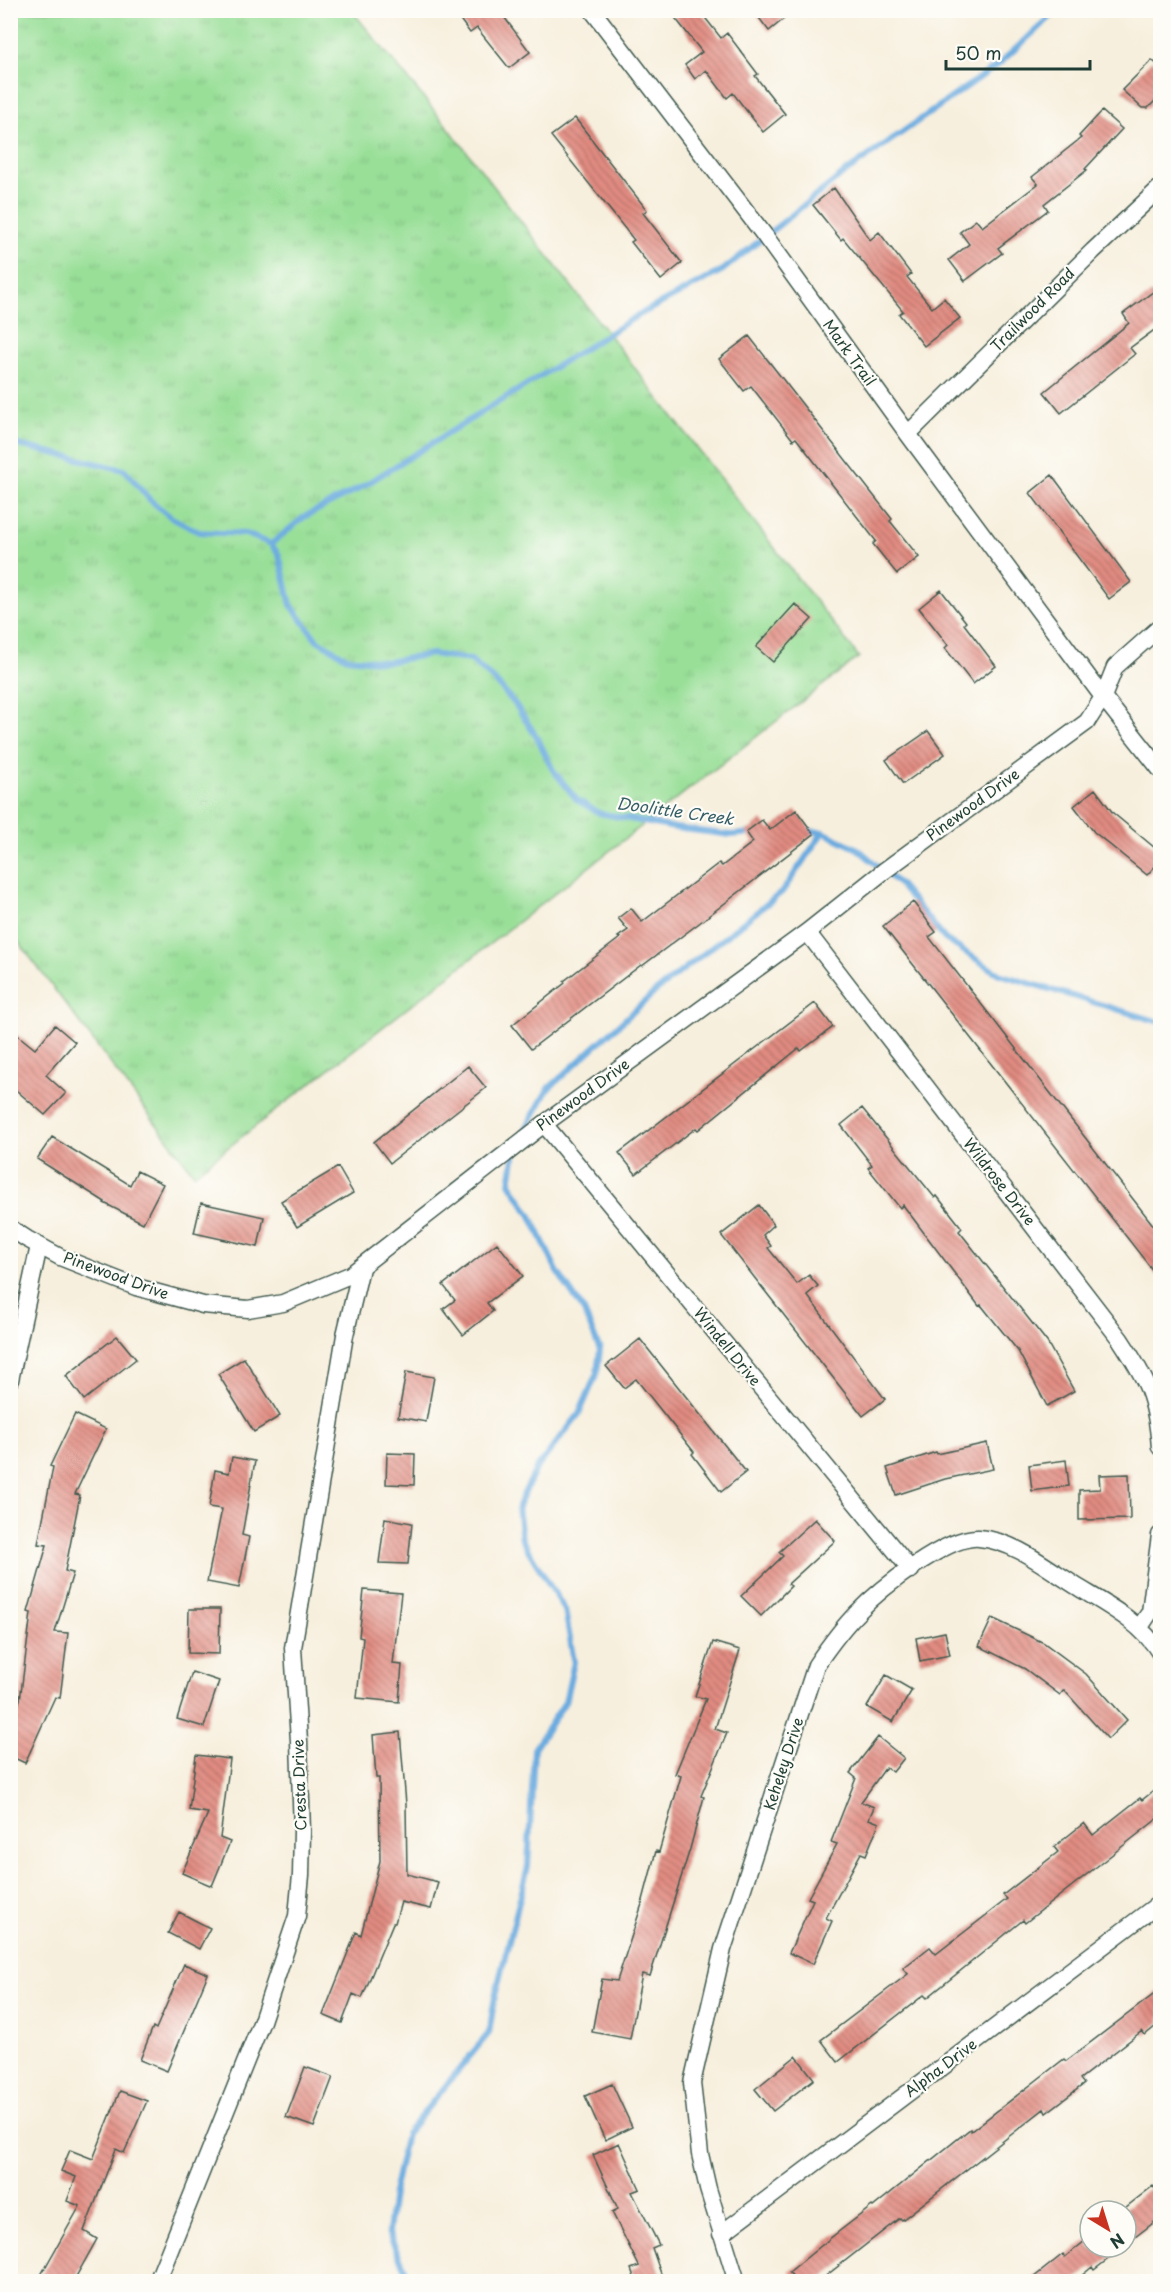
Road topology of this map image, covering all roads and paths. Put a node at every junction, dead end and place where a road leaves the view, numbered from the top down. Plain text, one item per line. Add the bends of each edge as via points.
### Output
1 (592, 10) edge
2 (1161, 188) edge
3 (908, 434) junction
4 (1161, 627) edge
5 (1103, 697) junction
6 (1161, 769) edge
7 (807, 932) junction
8 (544, 1124) junction
9 (10, 1228) edge
10 (39, 1246) junction
11 (361, 1268) junction
12 (10, 1380) edge
13 (1161, 1447) edge
14 (1161, 1535) edge
15 (911, 1570) junction
16 (1140, 1627) junction
17 (1161, 1653) edge
18 (1161, 1903) edge
19 (721, 2234) junction
20 (157, 2282) edge
21 (737, 2282) edge

1 - 3 street, Mark Trail via 765,237
2 - 3 street, Trailwood Road
3 - 5 street, Mark Trail
4 - 5 street via 1115,667
5 - 6 street, Mark Trail
5 - 7 street, Pinewood Drive via 1087,722
7 - 8 street, Pinewood Drive
7 - 13 street, Wildrose Drive via 1120,1339 1143,1374 1155,1402
8 - 11 street, Pinewood Drive
8 - 15 street, Windell Drive
9 - 10 street, Pinewood Drive
10 - 11 street, Pinewood Drive via 135,1287 228,1308 283,1304
10 - 12 street
11 - 20 street, Cresta Drive via 345,1335 293,1647 302,1831 297,1916 261,2021
14 - 16 street via 1150,1612
15 - 16 street, Keheley Drive via 941,1548 965,1538 981,1538 1020,1551
15 - 19 street, Keheley Drive via 859,1610 816,1665 723,1949 692,2083 700,2154
16 - 17 street, Keheley Drive
18 - 19 street, Alpha Drive
19 - 21 street, Keheley Drive

